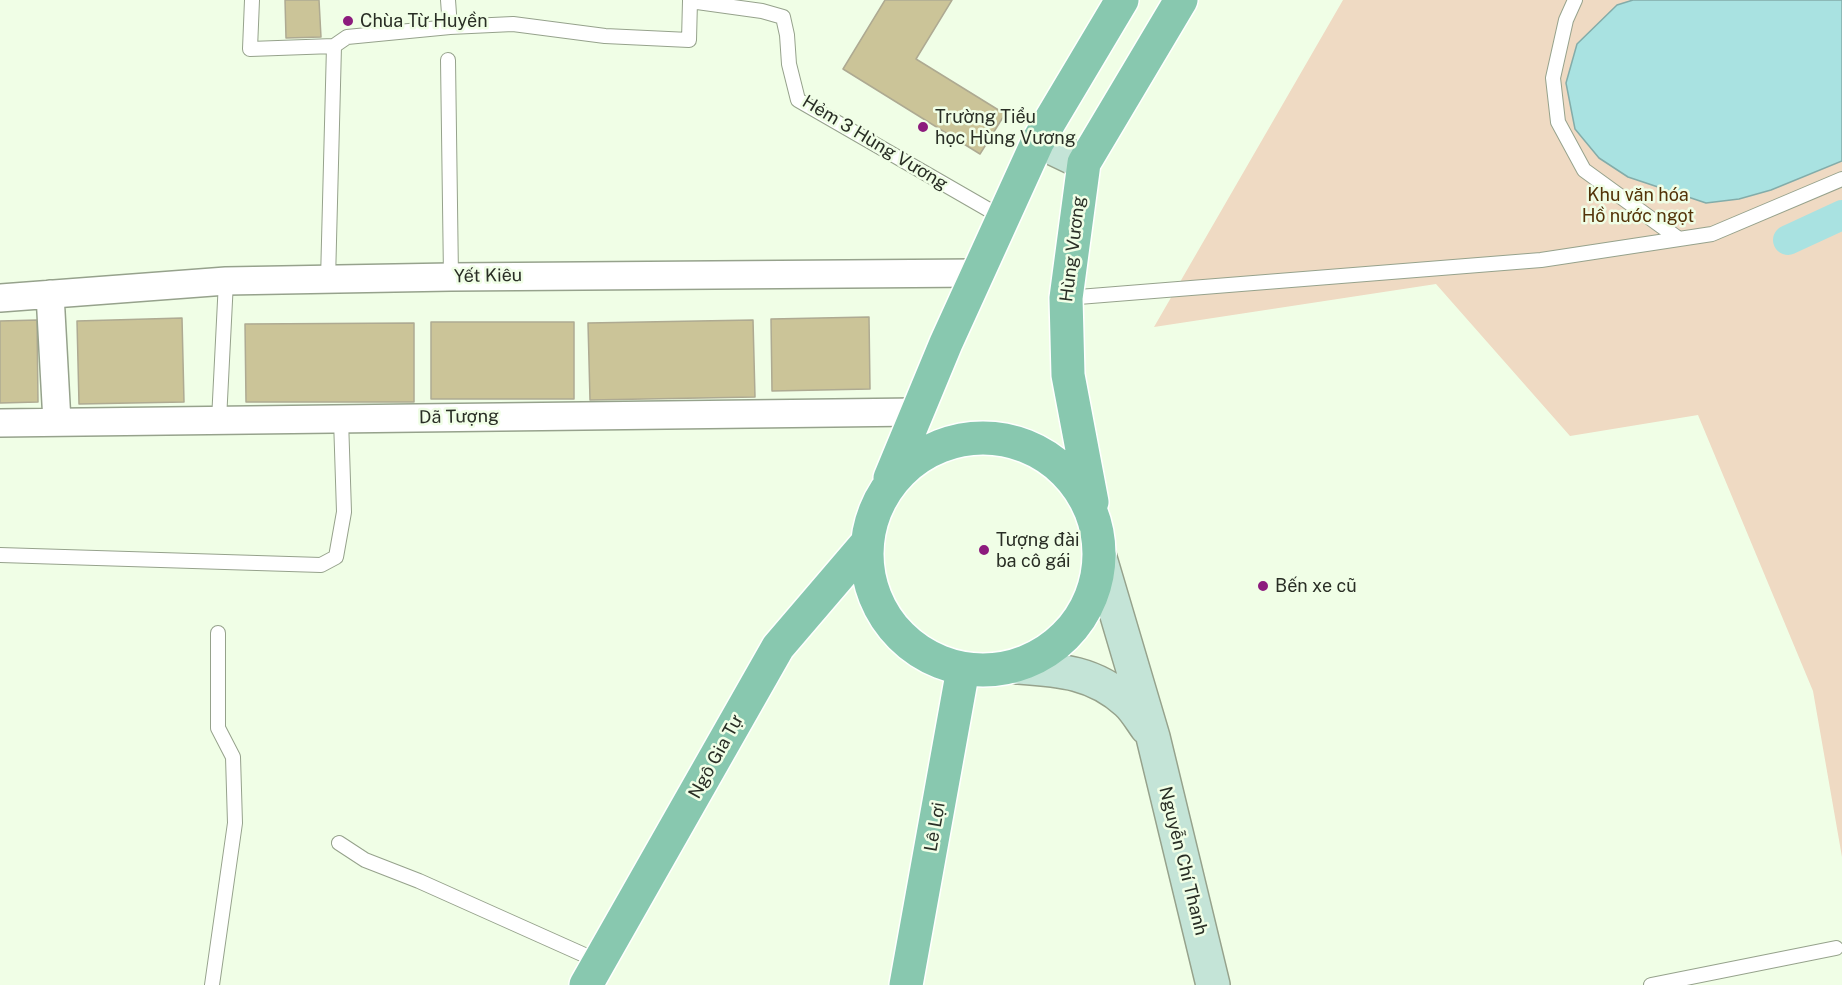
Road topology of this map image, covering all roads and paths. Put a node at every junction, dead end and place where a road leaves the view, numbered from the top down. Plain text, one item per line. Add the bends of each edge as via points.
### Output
1 (252, 0) edge
2 (448, 0) edge
3 (1122, 0) edge
4 (1181, 0) edge
5 (1575, 0) edge
6 (450, 27) junction
7 (334, 46) junction
8 (448, 60) dead end
9 (1038, 141) junction
10 (1084, 163) junction
11 (1842, 179) edge
12 (1003, 218) junction
13 (1679, 239) junction
14 (978, 273) junction
15 (451, 276) junction
16 (328, 279) junction
17 (226, 282) junction
18 (50, 294) junction
19 (0, 298) edge
20 (1066, 298) junction
21 (917, 412) junction
22 (341, 419) junction
23 (219, 420) junction
24 (57, 422) junction
25 (0, 423) edge
26 (885, 490) junction
27 (1096, 522) junction
28 (867, 543) junction
29 (0, 555) edge
30 (1100, 558) junction
31 (218, 633) dead end
32 (1017, 667) junction
33 (963, 669) junction
34 (1153, 737) junction
35 (339, 843) dead end
36 (1836, 948) dead end
37 (593, 974) edge
38 (212, 985) edge
39 (906, 985) edge
40 (1213, 985) edge
41 (1651, 985) edge

1 - 7 lane, Hẻm 3 Hùng Vương via 250,49
2 - 6 lane
3 - 9 main road
4 - 10 main road, Hùng Vương
5 - 13 lane via 1566,20 1553,78 1558,122 1584,170
6 - 7 lane, Hẻm 3 Hùng Vương via 347,37
6 - 12 lane, Hẻm 3 Hùng Vương via 513,24 605,36 689,40 690,1 783,17 798,100
7 - 16 lane
8 - 15 lane
9 - 10 main road
9 - 12 main road
10 - 20 main road, Hùng Vương
11 - 13 lane via 1712,234
12 - 14 main road
13 - 20 lane via 1541,260
14 - 15 street, Yết Kiêu
14 - 21 main road
15 - 16 street, Yết Kiêu
16 - 17 street, Yết Kiêu
17 - 18 street, Yết Kiêu
17 - 23 lane
18 - 19 street, Yết Kiêu
18 - 24 street
20 - 27 main road, Hùng Vương via 1068,375
21 - 22 street, Dã Tượng
21 - 26 main road
22 - 23 street, Dã Tượng
22 - 29 lane via 344,512 336,557 321,565
23 - 24 street, Dã Tượng
24 - 25 street, Dã Tượng
26 - 27 main road via 910,461 944,442 981,436 1019,442 1053,459 1080,487
26 - 28 main road
27 - 30 main road
28 - 33 main road via 869,578 881,611 902,638 930,658
28 - 37 main road, Ngô Gia Tự via 778,647
30 - 32 main road via 1094,594 1076,626 1050,650
30 - 34 main road, Nguyễn Chí Thanh
31 - 38 lane via 218,728 233,757 235,822
32 - 33 main road
32 - 34 main road, Nguyễn Chí Thanh via 1057,669 1098,680 1128,703
33 - 39 main road, Lê Lợi
34 - 40 main road, Nguyễn Chí Thanh
35 - 37 lane via 364,860 419,881
36 - 41 lane

